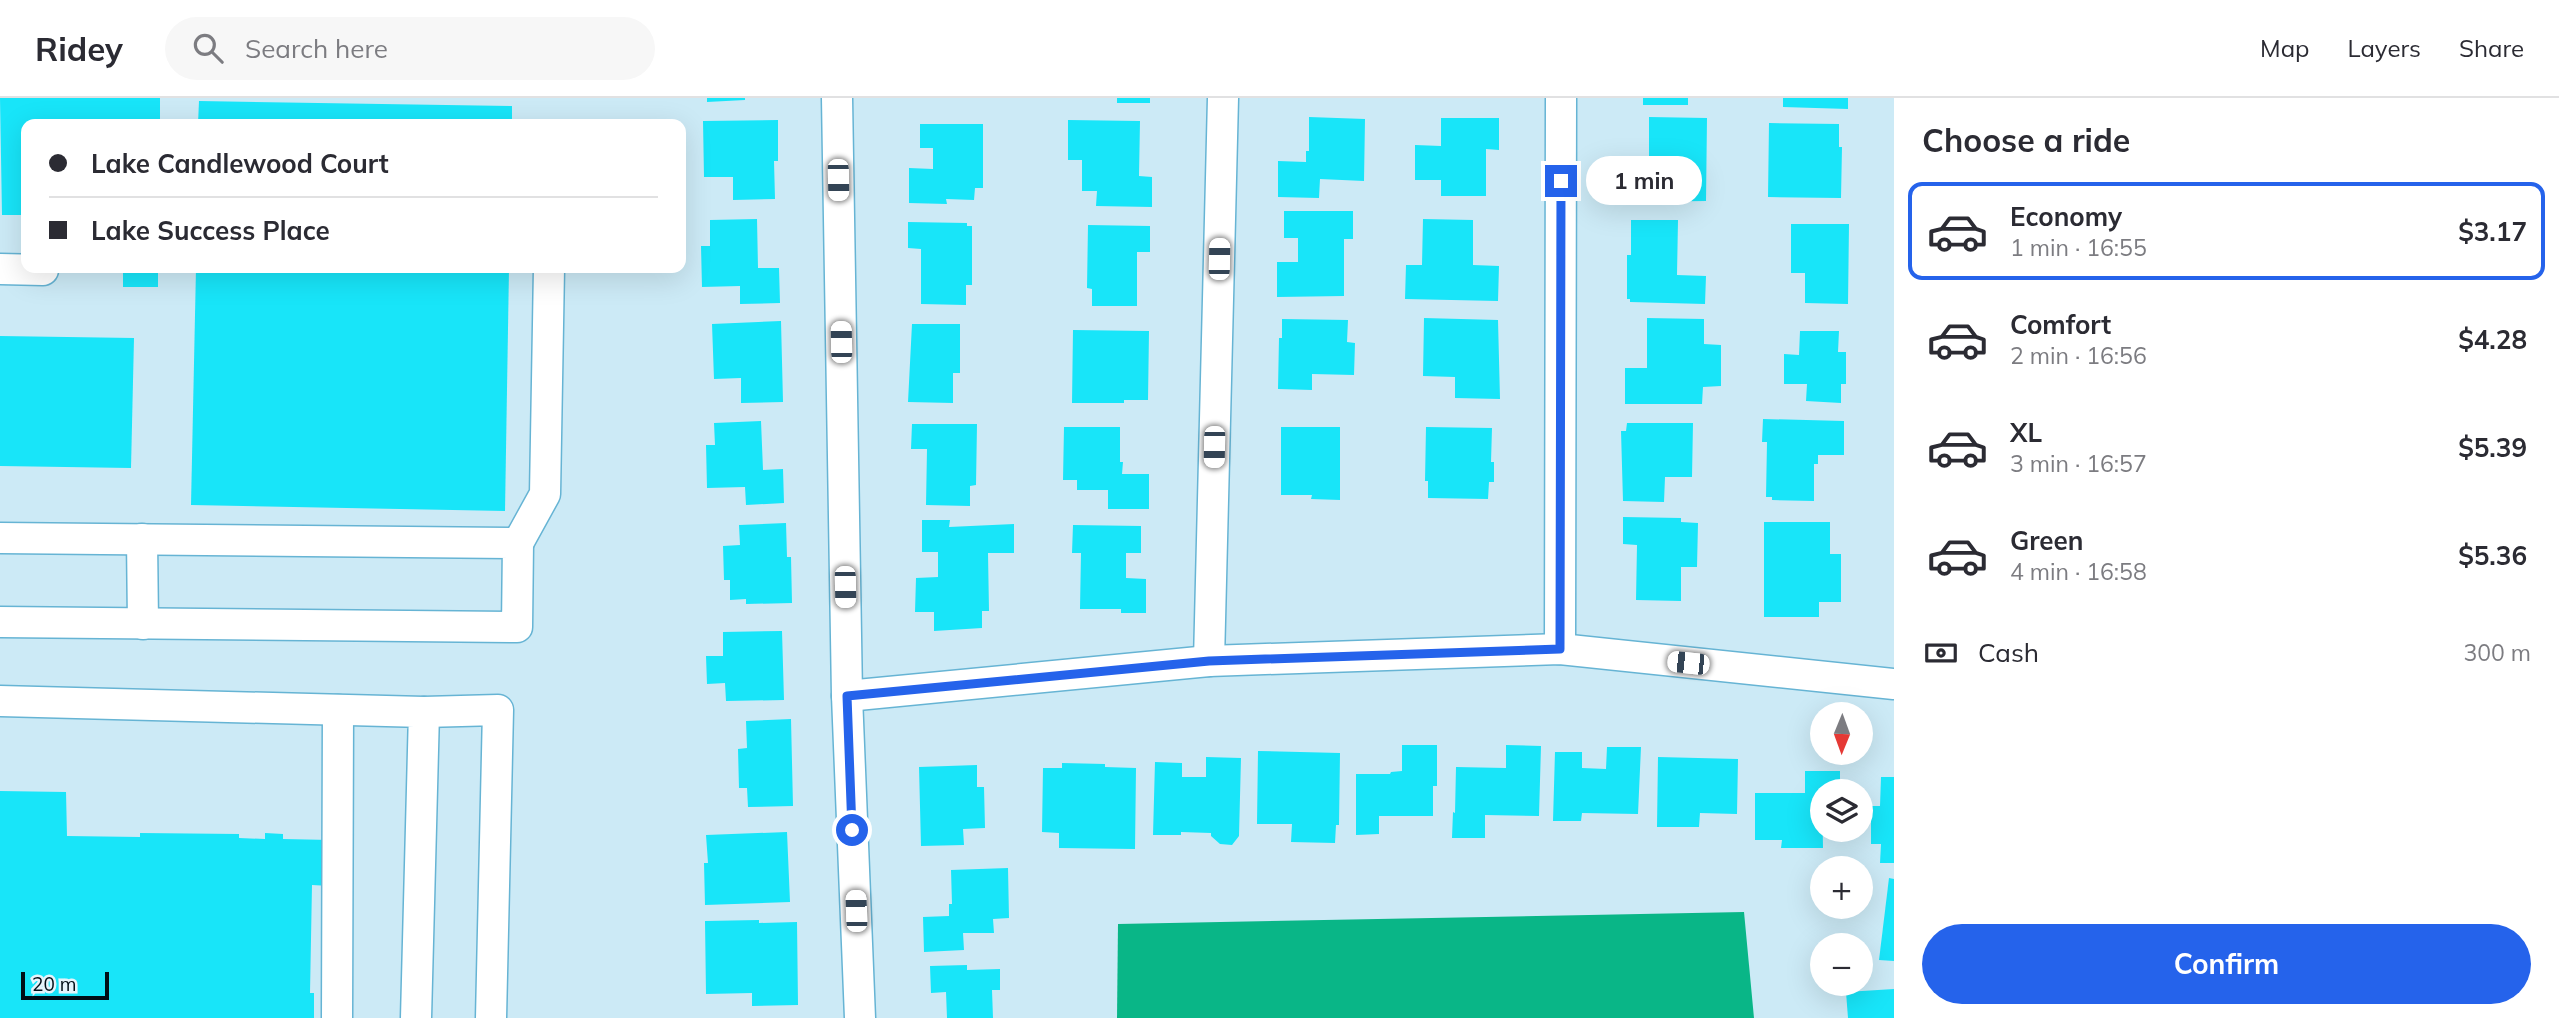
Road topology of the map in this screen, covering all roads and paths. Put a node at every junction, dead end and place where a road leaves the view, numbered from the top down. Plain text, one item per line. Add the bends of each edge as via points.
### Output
1 (837, 98) edge
2 (1223, 98) edge
3 (1561, 98) edge
4 (0, 269) edge
5 (21, 269) edge
6 (550, 273) edge
7 (0, 538) edge
8 (142, 539) junction
9 (518, 543) junction
10 (0, 622) edge
11 (143, 624) junction
12 (1560, 649) junction
13 (1209, 661) junction
14 (1894, 684) edge
15 (847, 696) junction
16 (0, 701) edge
17 (338, 710) junction
18 (424, 712) junction
19 (337, 1018) edge
20 (416, 1018) edge
21 (491, 1018) edge
22 (860, 1018) edge

1 - 15 street
2 - 13 street
3 - 12 street
4 - 5 street
6 - 9 street via 545,494
7 - 8 street
8 - 9 street
8 - 11 street
9 - 11 street via 517,627
10 - 11 street
12 - 13 street
12 - 14 street
13 - 15 street
15 - 22 street
16 - 17 street
17 - 18 street
17 - 19 street
18 - 20 street
18 - 21 street via 498,710

